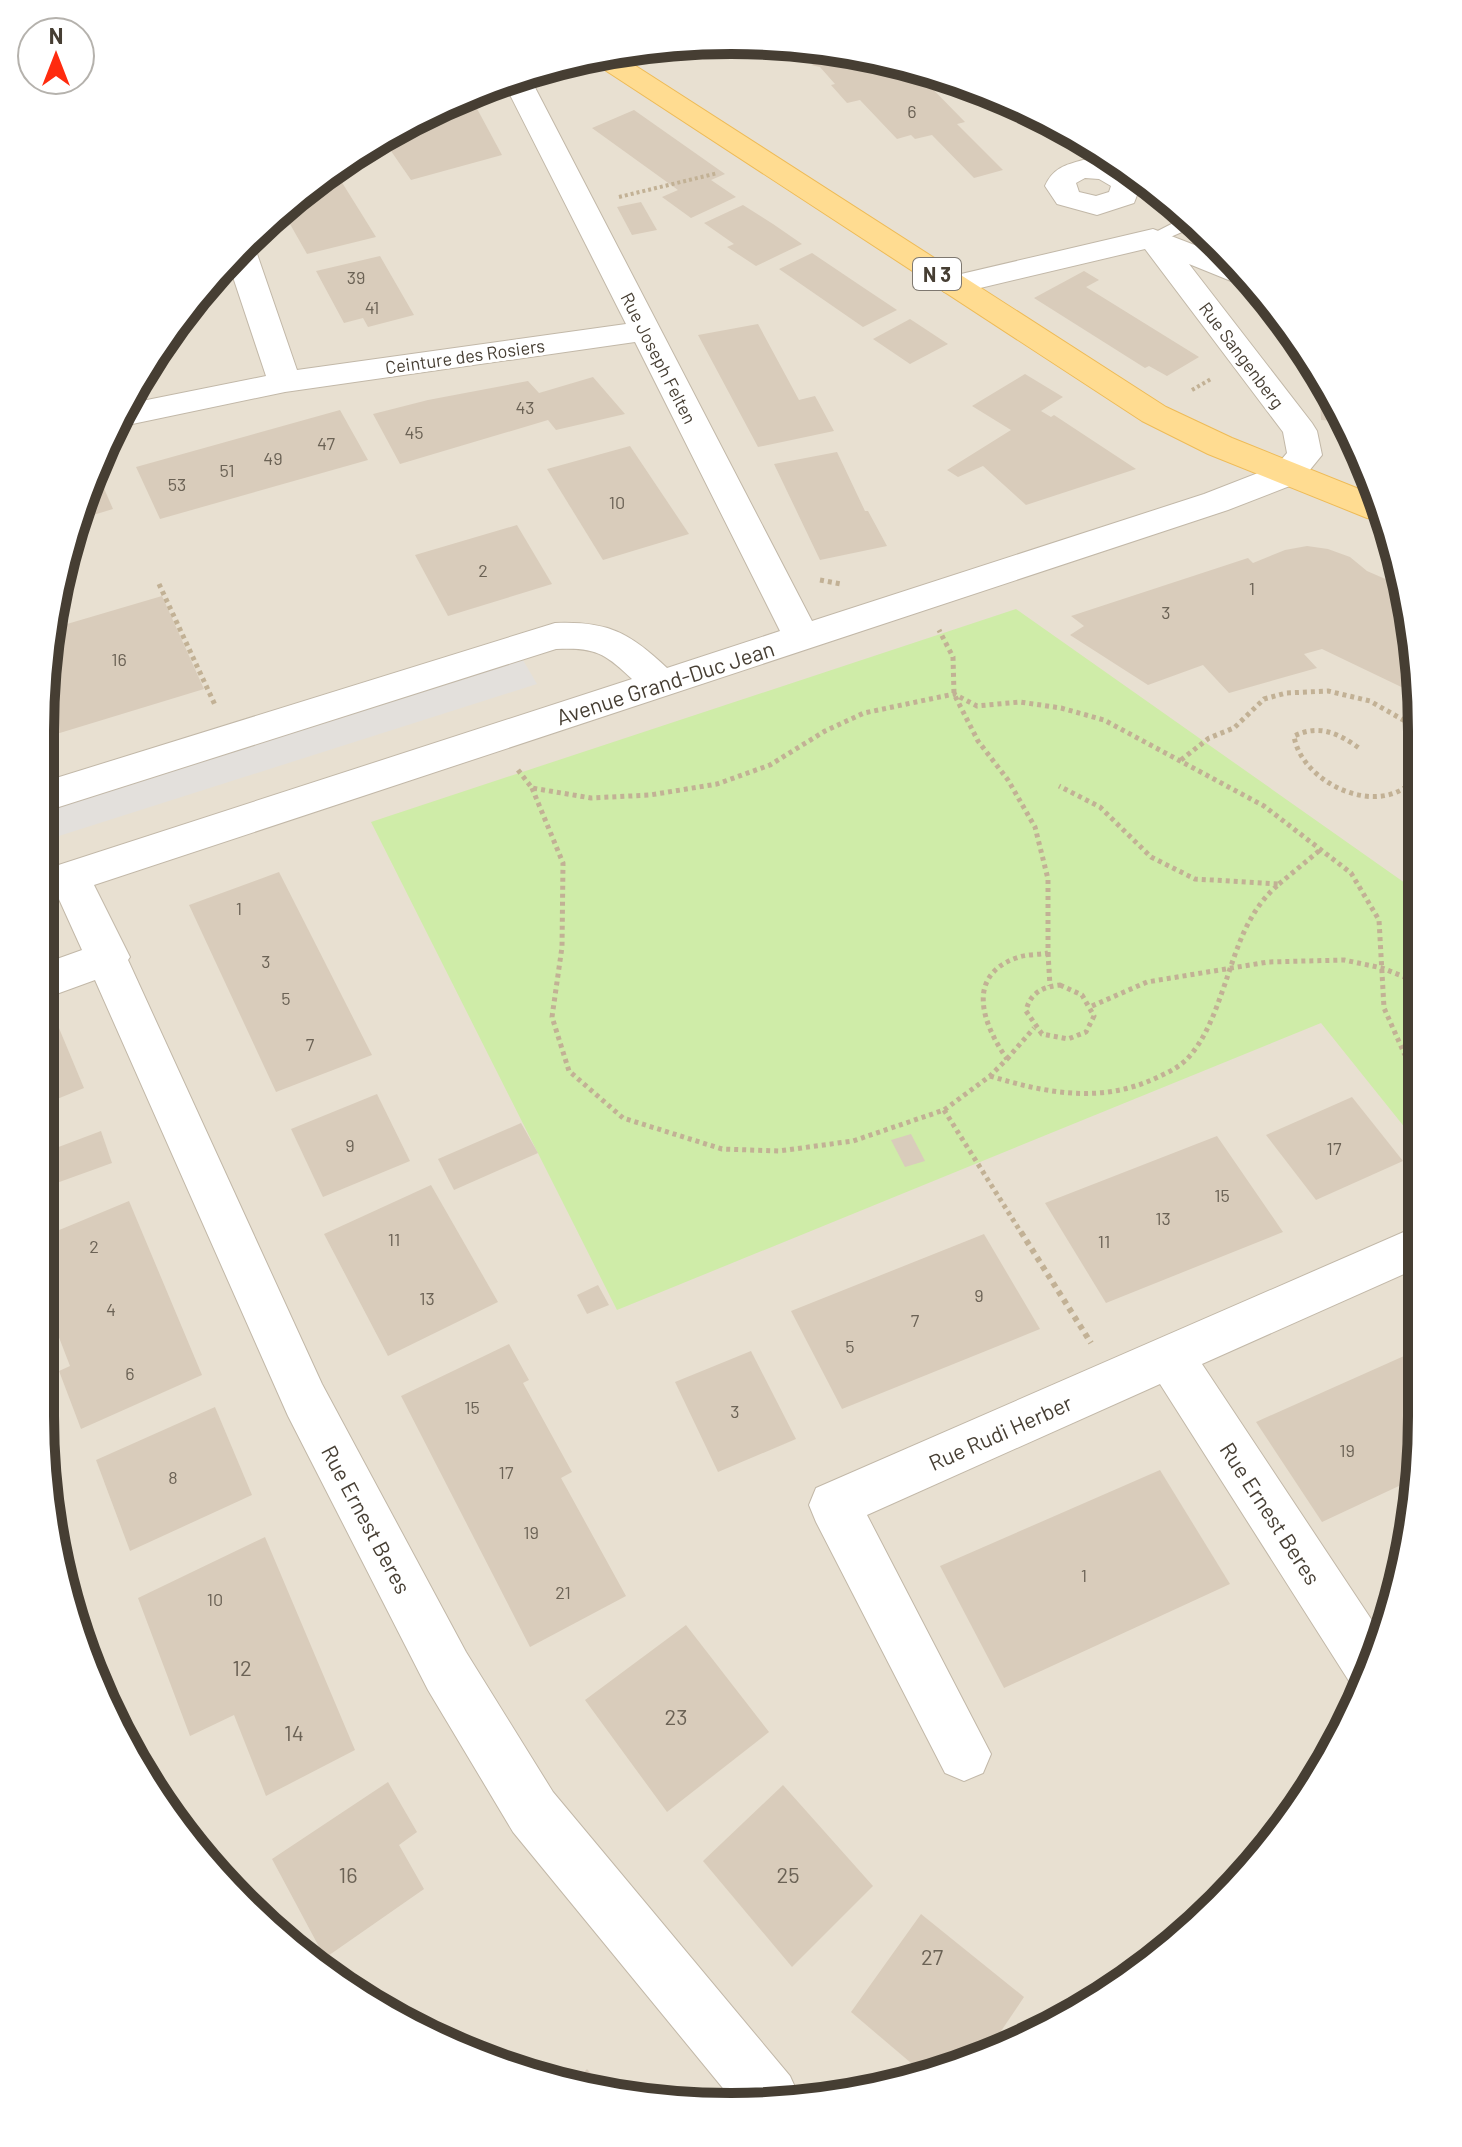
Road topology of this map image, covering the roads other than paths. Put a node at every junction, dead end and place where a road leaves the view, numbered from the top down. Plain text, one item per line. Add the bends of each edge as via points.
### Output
1 (615, 64) edge
2 (521, 88) edge
3 (1181, 225) edge
4 (1153, 238) junction
5 (244, 261) edge
6 (1223, 266) edge
7 (955, 285) junction
8 (645, 331) junction
9 (285, 382) junction
10 (134, 413) edge
11 (1288, 474) junction
12 (1369, 506) edge
13 (802, 637) junction
14 (660, 684) junction
15 (54, 794) edge
16 (55, 882) edge
17 (109, 957) junction
18 (54, 978) edge
19 (1408, 1250) edge
20 (1170, 1357) junction
21 (1364, 1656) edge
22 (964, 1754) dead end
23 (765, 2092) edge

1 - 7 main road, N 3
2 - 8 street, Rue Joseph Felten
3 - 4 lane
4 - 6 street
4 - 7 street
4 - 11 street, Rue Sangenberg via 1300,431 1305,455
5 - 9 street
7 - 11 main road, N 3 via 1154,414
8 - 9 street, Ceinture des Rosiers
8 - 13 street, Rue Joseph Felten
9 - 10 street, Ceinture des Rosiers
11 - 12 main road, N 3
11 - 13 street, Avenue Grand-Duc Jean
13 - 14 street, Avenue Grand-Duc Jean
14 - 15 street via 617,643 589,634 555,636
14 - 16 street, Avenue Grand-Duc Jean
16 - 17 street, Rue Ernest Beres
17 - 18 street
17 - 23 street, Rue Ernest Beres via 305,1400 447,1671 533,1812
19 - 20 street, Rue Rudi Herber
20 - 21 street, Rue Ernest Beres
20 - 22 street, Rue Rudi Herber via 834,1505

